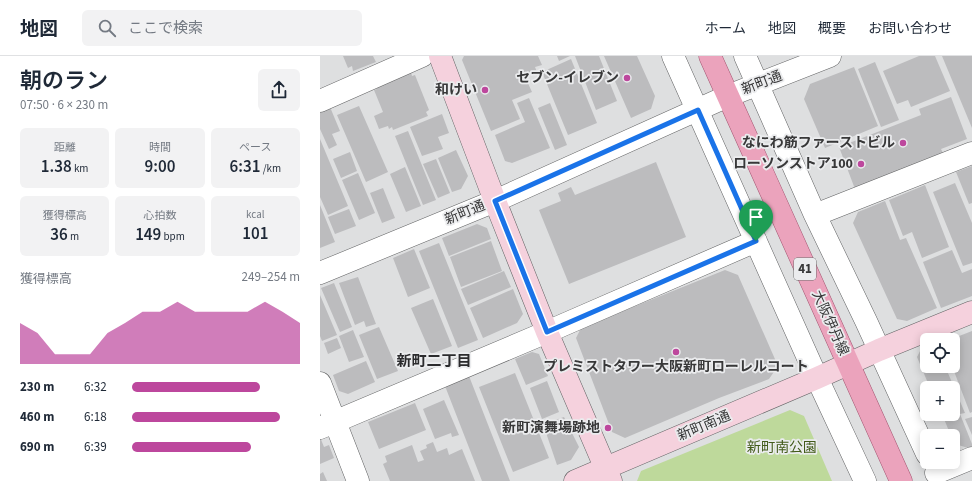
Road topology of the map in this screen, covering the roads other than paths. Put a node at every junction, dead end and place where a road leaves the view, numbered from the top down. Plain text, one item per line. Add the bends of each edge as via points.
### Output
1 (422, 56) edge
2 (440, 56) edge
3 (673, 56) edge
4 (710, 56) edge
5 (745, 56) edge
6 (830, 56) edge
7 (758, 85) junction
8 (728, 96) junction
9 (320, 100) edge
10 (698, 110) junction
11 (972, 153) edge
12 (495, 201) junction
13 (815, 215) junction
14 (756, 241) junction
15 (320, 273) edge
16 (972, 312) edge
17 (547, 332) junction
18 (879, 350) junction
19 (833, 371) junction
20 (320, 383) edge
21 (328, 424) edge
22 (920, 439) edge
23 (972, 458) edge
24 (935, 472) edge
25 (608, 474) edge
26 (358, 481) edge
27 (575, 481) edge
28 (865, 481) edge
29 (901, 481) edge

1 - 9 street
2 - 12 street
3 - 10 street
4 - 8 main road, 大阪伊丹線 / 41
5 - 7 street
6 - 7 street, 新町通
7 - 8 street, 新町通
7 - 13 street
8 - 10 street, 新町通
8 - 19 main road, 大阪伊丹線 / 41
10 - 12 street, 新町通
10 - 14 street
11 - 13 street
12 - 15 street, 新町通
12 - 17 street
13 - 18 street
14 - 17 street
14 - 19 street
16 - 18 street, 新町南通
17 - 21 street
17 - 25 street
18 - 19 street, 新町南通
18 - 22 street
19 - 25 street, 新町南通
19 - 28 street
19 - 29 main road, 大阪伊丹線 / 41
20 - 21 street
21 - 26 street
23 - 24 street
25 - 27 street, 新町南通

